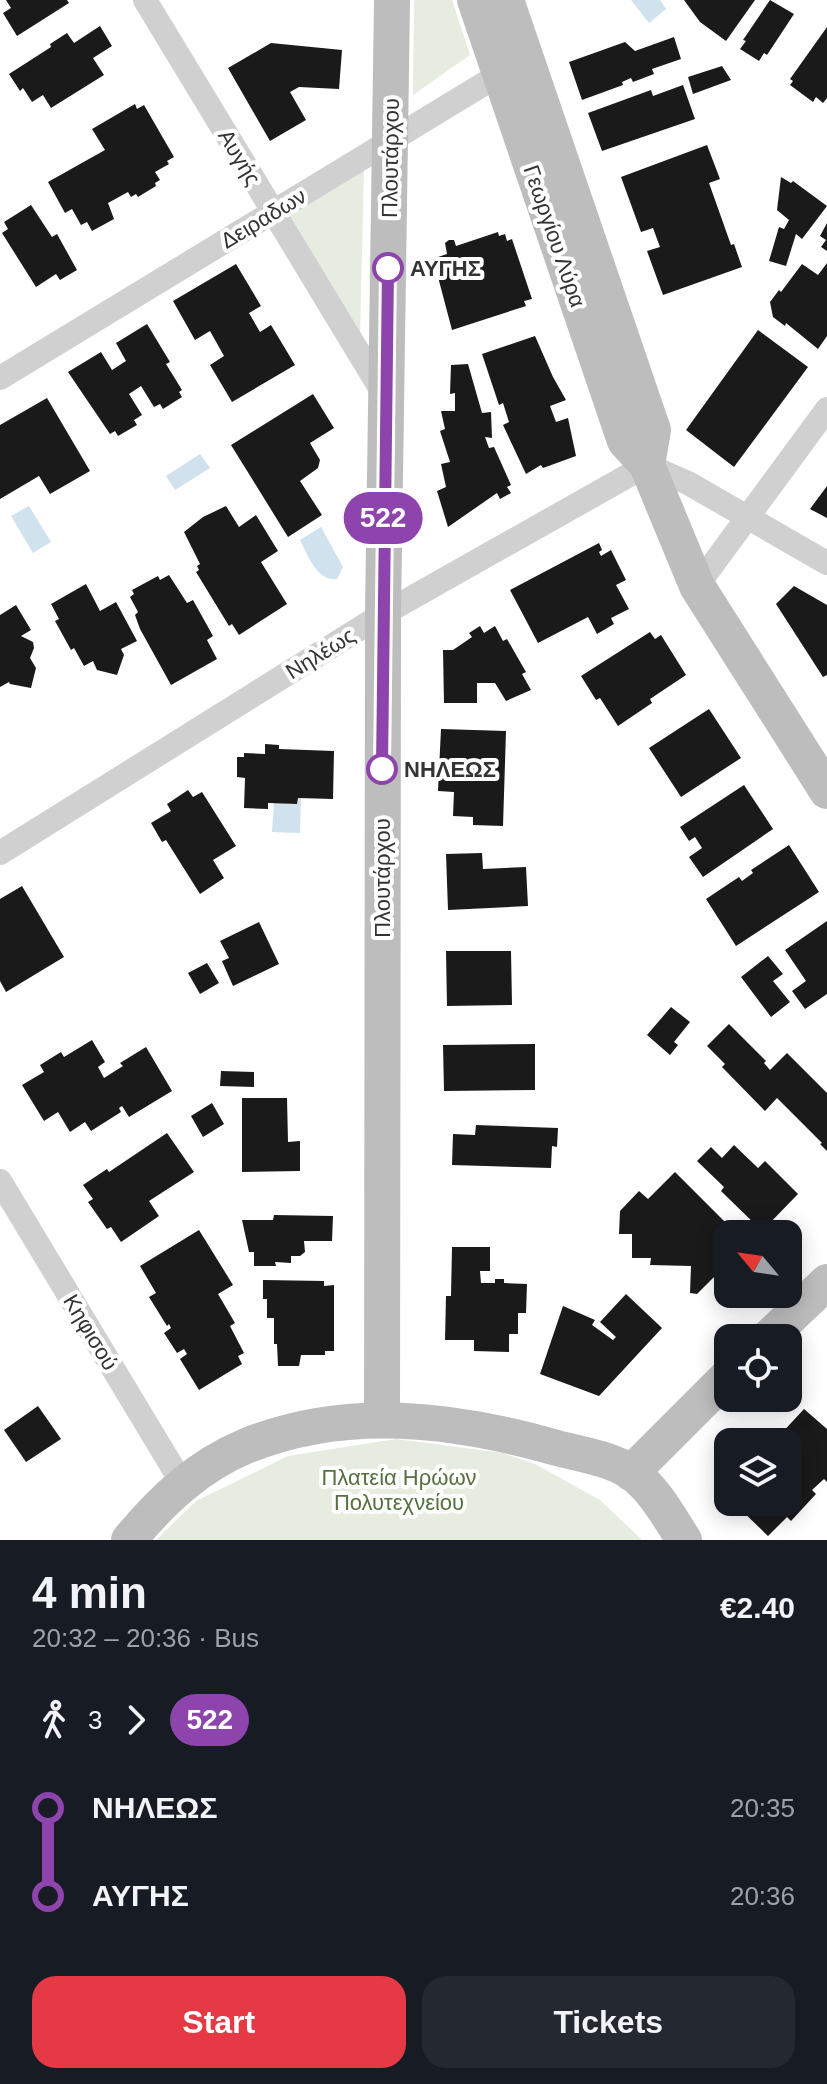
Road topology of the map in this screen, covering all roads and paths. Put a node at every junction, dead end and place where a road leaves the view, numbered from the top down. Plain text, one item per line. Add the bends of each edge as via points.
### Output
1 (145, 0) edge
2 (392, 0) edge
3 (475, 0) edge
4 (506, 0) edge
5 (513, 66) junction
6 (391, 140) junction
7 (273, 212) junction
8 (0, 378) edge
9 (385, 396) junction
10 (827, 409) edge
11 (647, 465) junction
12 (747, 515) junction
13 (827, 563) edge
14 (697, 586) junction
15 (383, 614) junction
16 (827, 791) edge
17 (0, 853) edge
18 (0, 1181) edge
19 (827, 1282) edge
20 (783, 1324) edge
21 (714, 1390) edge
22 (382, 1420) junction
23 (631, 1473) junction
24 (182, 1483) junction
25 (129, 1540) edge
26 (684, 1540) edge

1 - 7 street, Αυγής
2 - 6 street, Πλουτάρχου
3 - 5 street, Γεωργίου Λύρα
4 - 5 street, Γεωργίου Λύρα
5 - 6 street, Δειραδων
5 - 11 street, Γεωργίου Λύρα via 653,430
6 - 7 street, Δειραδων
6 - 9 street, Πλουτάρχου
7 - 8 street, Δειραδων
7 - 9 street, Αυγής
9 - 15 street, Πλουτάρχου
10 - 12 street
11 - 12 street
11 - 14 street, Γεωργίου Λύρα
11 - 15 street, Νηλέως
12 - 13 street
12 - 14 street
14 - 16 street, Γεωργίου Λύρα
15 - 17 street, Νηλέως
15 - 22 street, Πλουτάρχου
18 - 24 street, Κηφισού
19 - 20 street
21 - 23 street
22 - 23 street via 480,1429 581,1454
22 - 24 street via 298,1430 246,1446
23 - 26 street via 660,1501
24 - 25 street

